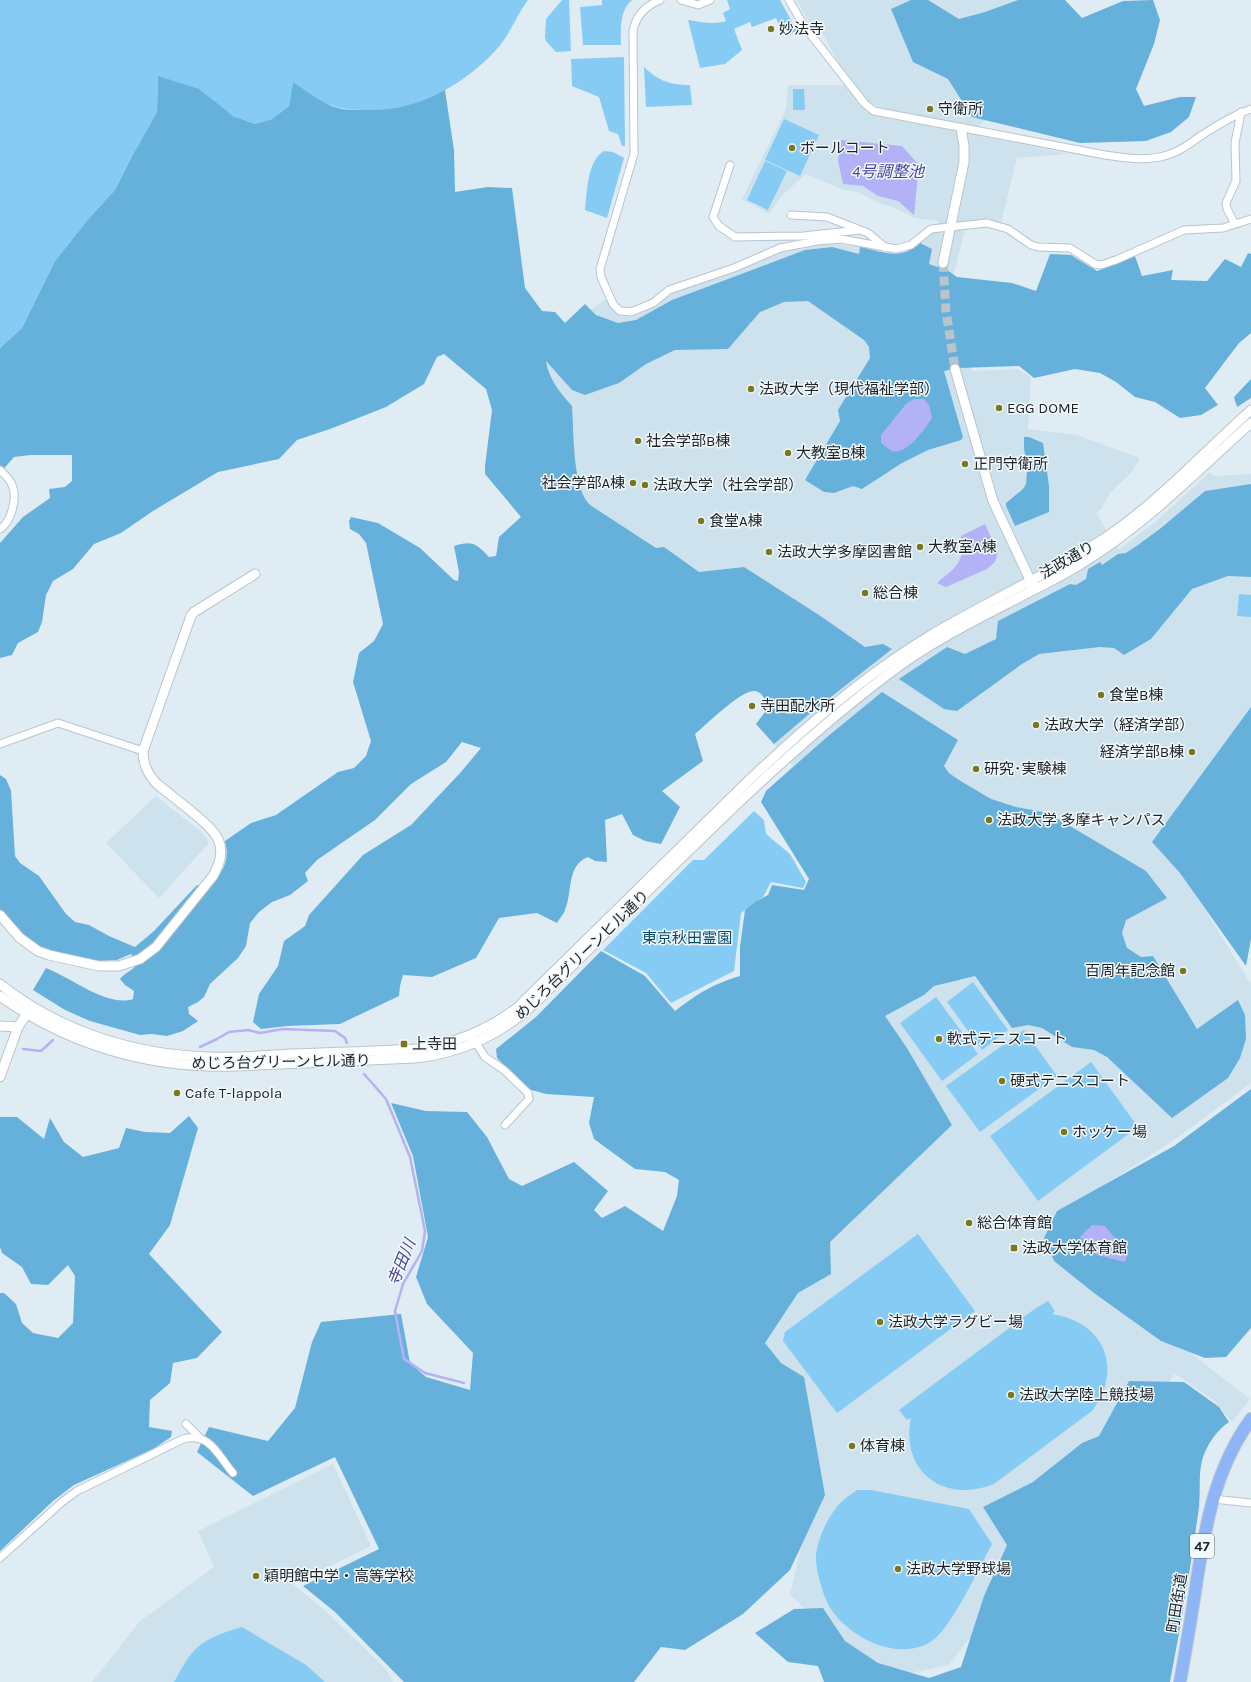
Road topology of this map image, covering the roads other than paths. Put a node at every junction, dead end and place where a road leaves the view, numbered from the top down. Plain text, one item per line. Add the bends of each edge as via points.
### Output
1 (660, 0) edge
2 (681, 0) edge
3 (710, 0) edge
4 (789, 0) edge
5 (1251, 109) edge
6 (1241, 112) junction
7 (961, 128) junction
8 (730, 165) dead end
9 (792, 215) dead end
10 (1251, 219) edge
11 (1235, 224) junction
12 (951, 226) junction
13 (860, 230) junction
14 (803, 236) junction
15 (803, 244) junction
16 (886, 248) junction
17 (943, 263) tunnel mouth
18 (955, 368) tunnel mouth
19 (1251, 410) edge
20 (1251, 423) edge
21 (0, 470) edge
22 (0, 529) edge
23 (255, 574) dead end
24 (1032, 585) junction
25 (866, 686) joint
26 (0, 744) edge
27 (143, 751) junction
28 (0, 915) edge
29 (0, 984) edge
30 (0, 996) edge
31 (30, 1010) junction
32 (0, 1026) edge
33 (18, 1027) junction
34 (474, 1039) junction
35 (0, 1077) edge
36 (505, 1125) dead end
37 (1251, 1419) edge
38 (186, 1424) dead end
39 (200, 1438) junction
40 (233, 1473) dead end
41 (1213, 1499) junction
42 (1251, 1503) edge
43 (0, 1558) edge
44 (1180, 1682) edge

1 - 15 street via 640,14 633,32 634,154 600,269 613,304 620,311 631,312 653,303 670,290 734,268 780,248
2 - 3 street via 698,5
4 - 7 street via 804,26 865,104 874,111
5 - 6 street
6 - 7 street via 1170,154 1158,158 1124,158
6 - 11 street via 1235,144 1236,181 1226,203
7 - 12 street via 964,162
8 - 14 street via 713,217 719,226 735,237
9 - 13 street via 827,217
10 - 11 street
11 - 12 street via 1184,230 1100,265 1076,250 1031,245 1008,230 987,223
12 - 16 street via 931,229 912,246
12 - 17 street
13 - 14 street
13 - 16 street via 868,233
14 - 15 street
15 - 16 street via 841,239
18 - 24 street via 993,501
19 - 24 street, 法政通り via 1129,520
20 - 24 street, 法政通り via 1135,528 1085,562
21 - 22 street via 8,478 14,494 9,519
23 - 27 street via 191,616
24 - 25 street, 法政通り
25 - 34 street, めじろ台グリーンヒル通り via 751,790 524,1013 501,1030
26 - 27 street via 58,722
27 - 28 street via 143,760 149,776 211,828 218,839 221,854 220,863 213,876 156,947 130,963 99,966 38,951 20,938
29 - 31 street, めじろ台グリーンヒル通り
30 - 31 street, めじろ台グリーンヒル通り
31 - 33 street
31 - 34 street, めじろ台グリーンヒル通り via 56,1029 94,1046 152,1061 190,1065 227,1066 414,1058 443,1054
32 - 33 street
33 - 35 street
34 - 36 street via 485,1057 504,1070 528,1093 529,1099
37 - 41 main road, 町田街道 / 47 via 1225,1463
38 - 39 street
39 - 40 street via 220,1454
39 - 43 street via 183,1439 77,1490
41 - 42 street
41 - 44 main road, 町田街道 / 47 via 1204,1533

